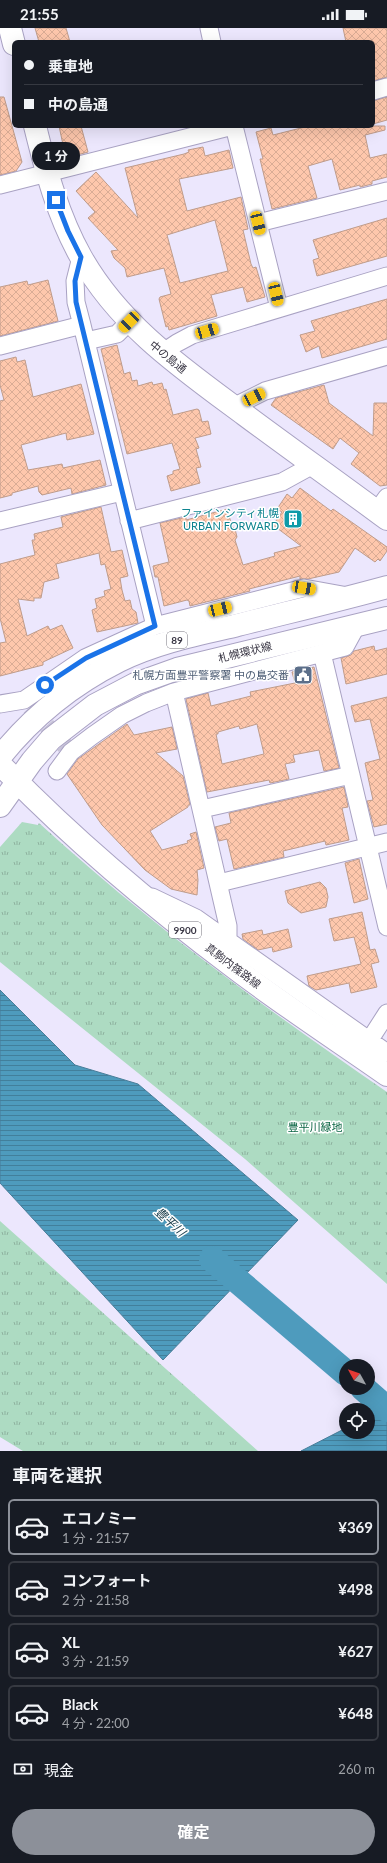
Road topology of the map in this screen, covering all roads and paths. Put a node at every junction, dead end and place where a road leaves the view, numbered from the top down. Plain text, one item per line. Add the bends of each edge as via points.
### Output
1 (10, 28) edge
2 (209, 28) edge
3 (13, 40) edge
4 (212, 40) edge
5 (387, 87) edge
6 (375, 90) edge
7 (36, 128) edge
8 (225, 128) edge
9 (234, 128) edge
10 (47, 173) junction
11 (0, 185) edge
12 (387, 191) edge
13 (258, 223) junction
14 (81, 257) junction
15 (387, 276) edge
16 (280, 308) junction
17 (129, 322) junction
18 (84, 333) junction
19 (0, 346) edge
20 (162, 353) junction
21 (387, 356) edge
22 (233, 407) junction
23 (313, 465) junction
24 (122, 492) junction
25 (384, 509) edge
26 (129, 521) junction
27 (0, 522) edge
28 (387, 587) edge
29 (353, 597) junction
30 (387, 618) edge
31 (357, 625) junction
32 (155, 626) junction
33 (322, 653) junction
34 (174, 692) junction
35 (0, 704) edge
36 (0, 757) edge
37 (0, 764) edge
38 (57, 771) dead end
39 (352, 775) junction
40 (8, 795) edge
41 (202, 809) junction
42 (387, 842) edge
43 (369, 846) junction
44 (219, 883) junction
45 (136, 891) junction
46 (387, 928) edge
47 (228, 941) junction
48 (387, 1013) edge
49 (369, 1041) junction
50 (387, 1053) edge
51 (387, 1075) edge

1 - 3 main road
2 - 4 street
5 - 6 street
7 - 10 main road, 中の島通
8 - 10 street
9 - 13 street
10 - 11 street
10 - 14 main road, 中の島通 via 61,214
12 - 13 street
13 - 16 street
14 - 17 main road, 中の島通
14 - 18 street via 75,281 76,302
15 - 16 street
16 - 20 street via 192,335
17 - 18 street via 117,334
17 - 20 main road, 中の島通
18 - 19 street
18 - 24 street
20 - 22 main road, 中の島通
21 - 22 street via 265,391
22 - 23 main road, 中の島通
23 - 25 main road, 中の島通
23 - 26 street via 282,482
24 - 26 street
24 - 27 street
26 - 32 street
28 - 29 main road, 89
29 - 32 street via 304,588
29 - 36 main road, 89 via 163,643 120,661 80,683 42,713
30 - 31 main road, 札幌環状線
31 - 33 street via 345,647
31 - 40 main road, 札幌環状線 via 177,669 135,684 95,705 51,739
32 - 35 street via 86,658 27,703
33 - 34 street
33 - 39 street
34 - 38 street via 122,715 68,749
34 - 41 street
37 - 40 main road, 真駒内篠路線 / 9900
39 - 41 street
39 - 43 street
40 - 45 main road, 真駒内篠路線 / 9900 via 45,810
41 - 44 street
42 - 43 street
43 - 44 street
43 - 46 street
44 - 47 street via 228,926
45 - 47 street via 196,918
45 - 51 main road, 真駒内篠路線 / 9900 via 236,969
47 - 49 street
48 - 49 street
49 - 50 street

